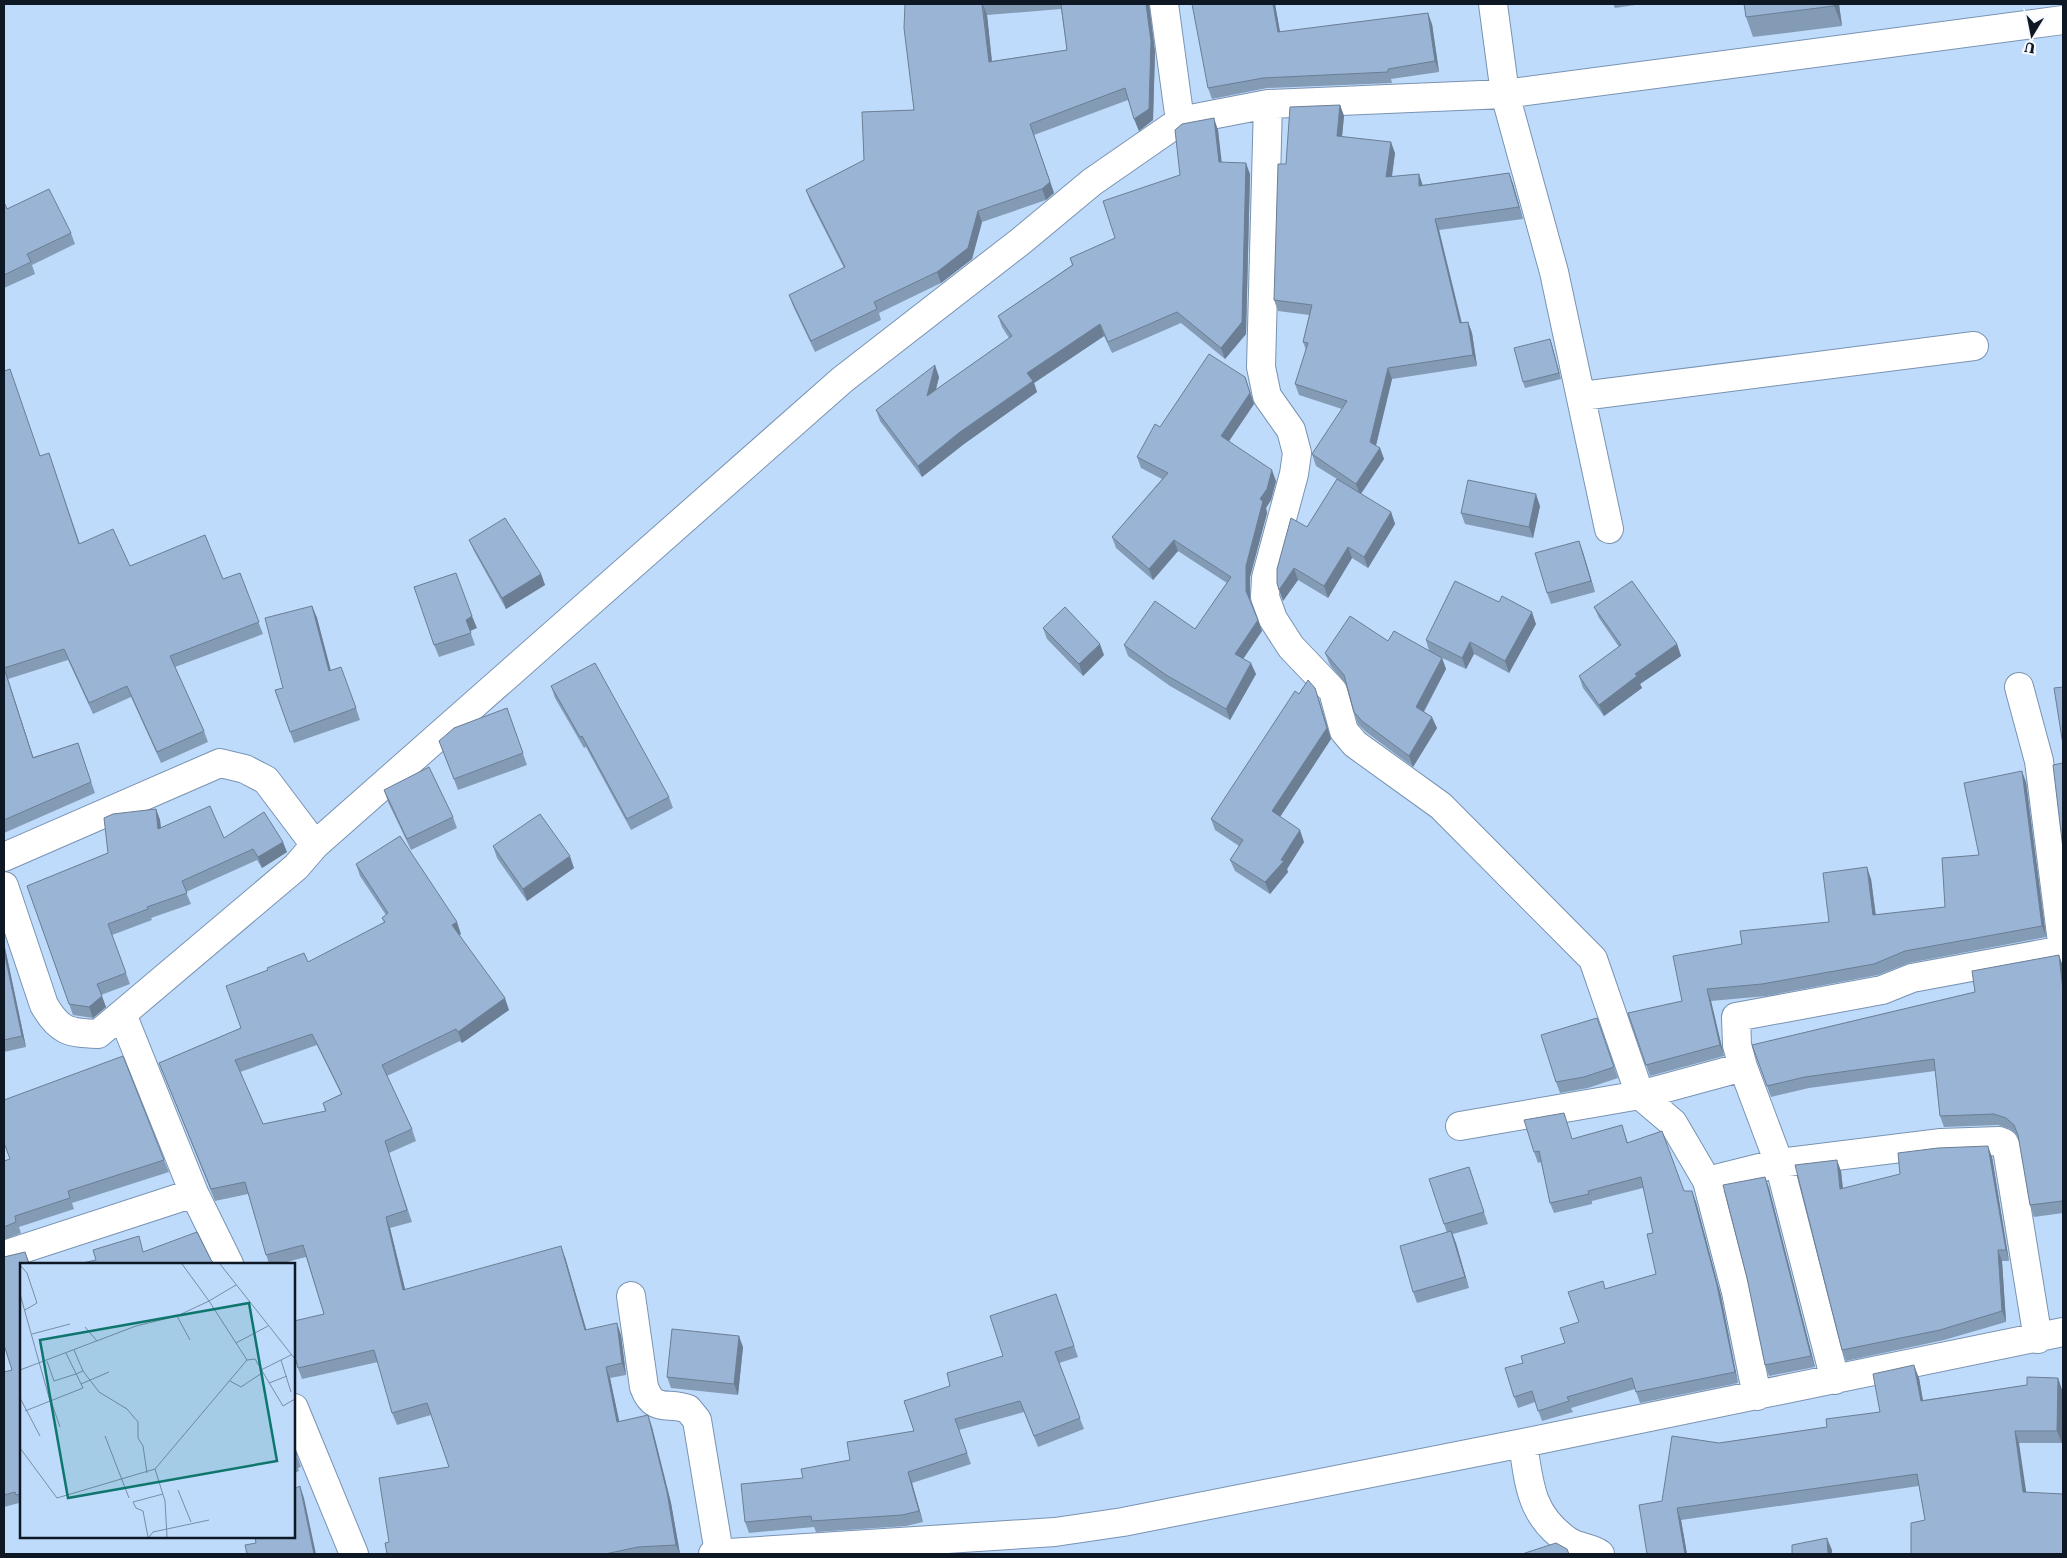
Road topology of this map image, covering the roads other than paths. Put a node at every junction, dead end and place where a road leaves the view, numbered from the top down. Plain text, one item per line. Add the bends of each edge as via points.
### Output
1 (1164, 4) edge
2 (1493, 4) edge
3 (2063, 20) edge
4 (1505, 94) junction
5 (1268, 104) junction
6 (1180, 121) junction
7 (1974, 346) dead end
8 (1582, 396) junction
9 (1609, 529) dead end
10 (2019, 687) dead end
11 (315, 845) junction
12 (4, 857) edge
13 (5, 892) edge
14 (2063, 950) edge
15 (122, 1014) junction
16 (1743, 1066) junction
17 (1640, 1095) junction
18 (1460, 1126) dead end
19 (1779, 1164) junction
20 (1707, 1182) junction
21 (194, 1193) junction
22 (4, 1256) edge
23 (229, 1263) edge
24 (631, 1296) dead end
25 (2051, 1335) edge
26 (1835, 1380) junction
27 (1757, 1396) junction
28 (295, 1410) edge
29 (1523, 1443) junction
30 (354, 1554) edge
31 (716, 1554) edge
32 (1600, 1554) edge

1 - 6 street
2 - 4 street
3 - 4 street
4 - 5 street
4 - 8 street via 1554,272
5 - 6 street
5 - 17 street via 1261,367 1268,396 1291,430 1297,452 1266,578 1264,590 1268,606 1291,648 1334,691 1344,731 1355,744 1441,806 1593,959
6 - 11 street via 1092,182 842,380
7 - 8 street
8 - 9 street
10 - 14 street via 2039,761
11 - 12 street via 266,780 245,769 220,763
11 - 15 street via 296,867
13 - 15 street via 44,1005 54,1022 67,1030 98,1034
14 - 16 street via 1912,978 1882,990 1736,1018
15 - 21 street
16 - 17 street
16 - 19 street
17 - 18 street
17 - 20 street via 1673,1123
19 - 20 street
19 - 25 street via 1941,1143 2004,1143
19 - 26 street
20 - 27 street via 1736,1292
21 - 22 street
21 - 23 street
24 - 31 street via 648,1397 660,1405 688,1410 697,1420
25 - 26 street
26 - 27 street
27 - 29 street
28 - 30 street
29 - 31 street via 1123,1522 1055,1532
29 - 32 street via 1532,1498 1544,1521 1571,1543

